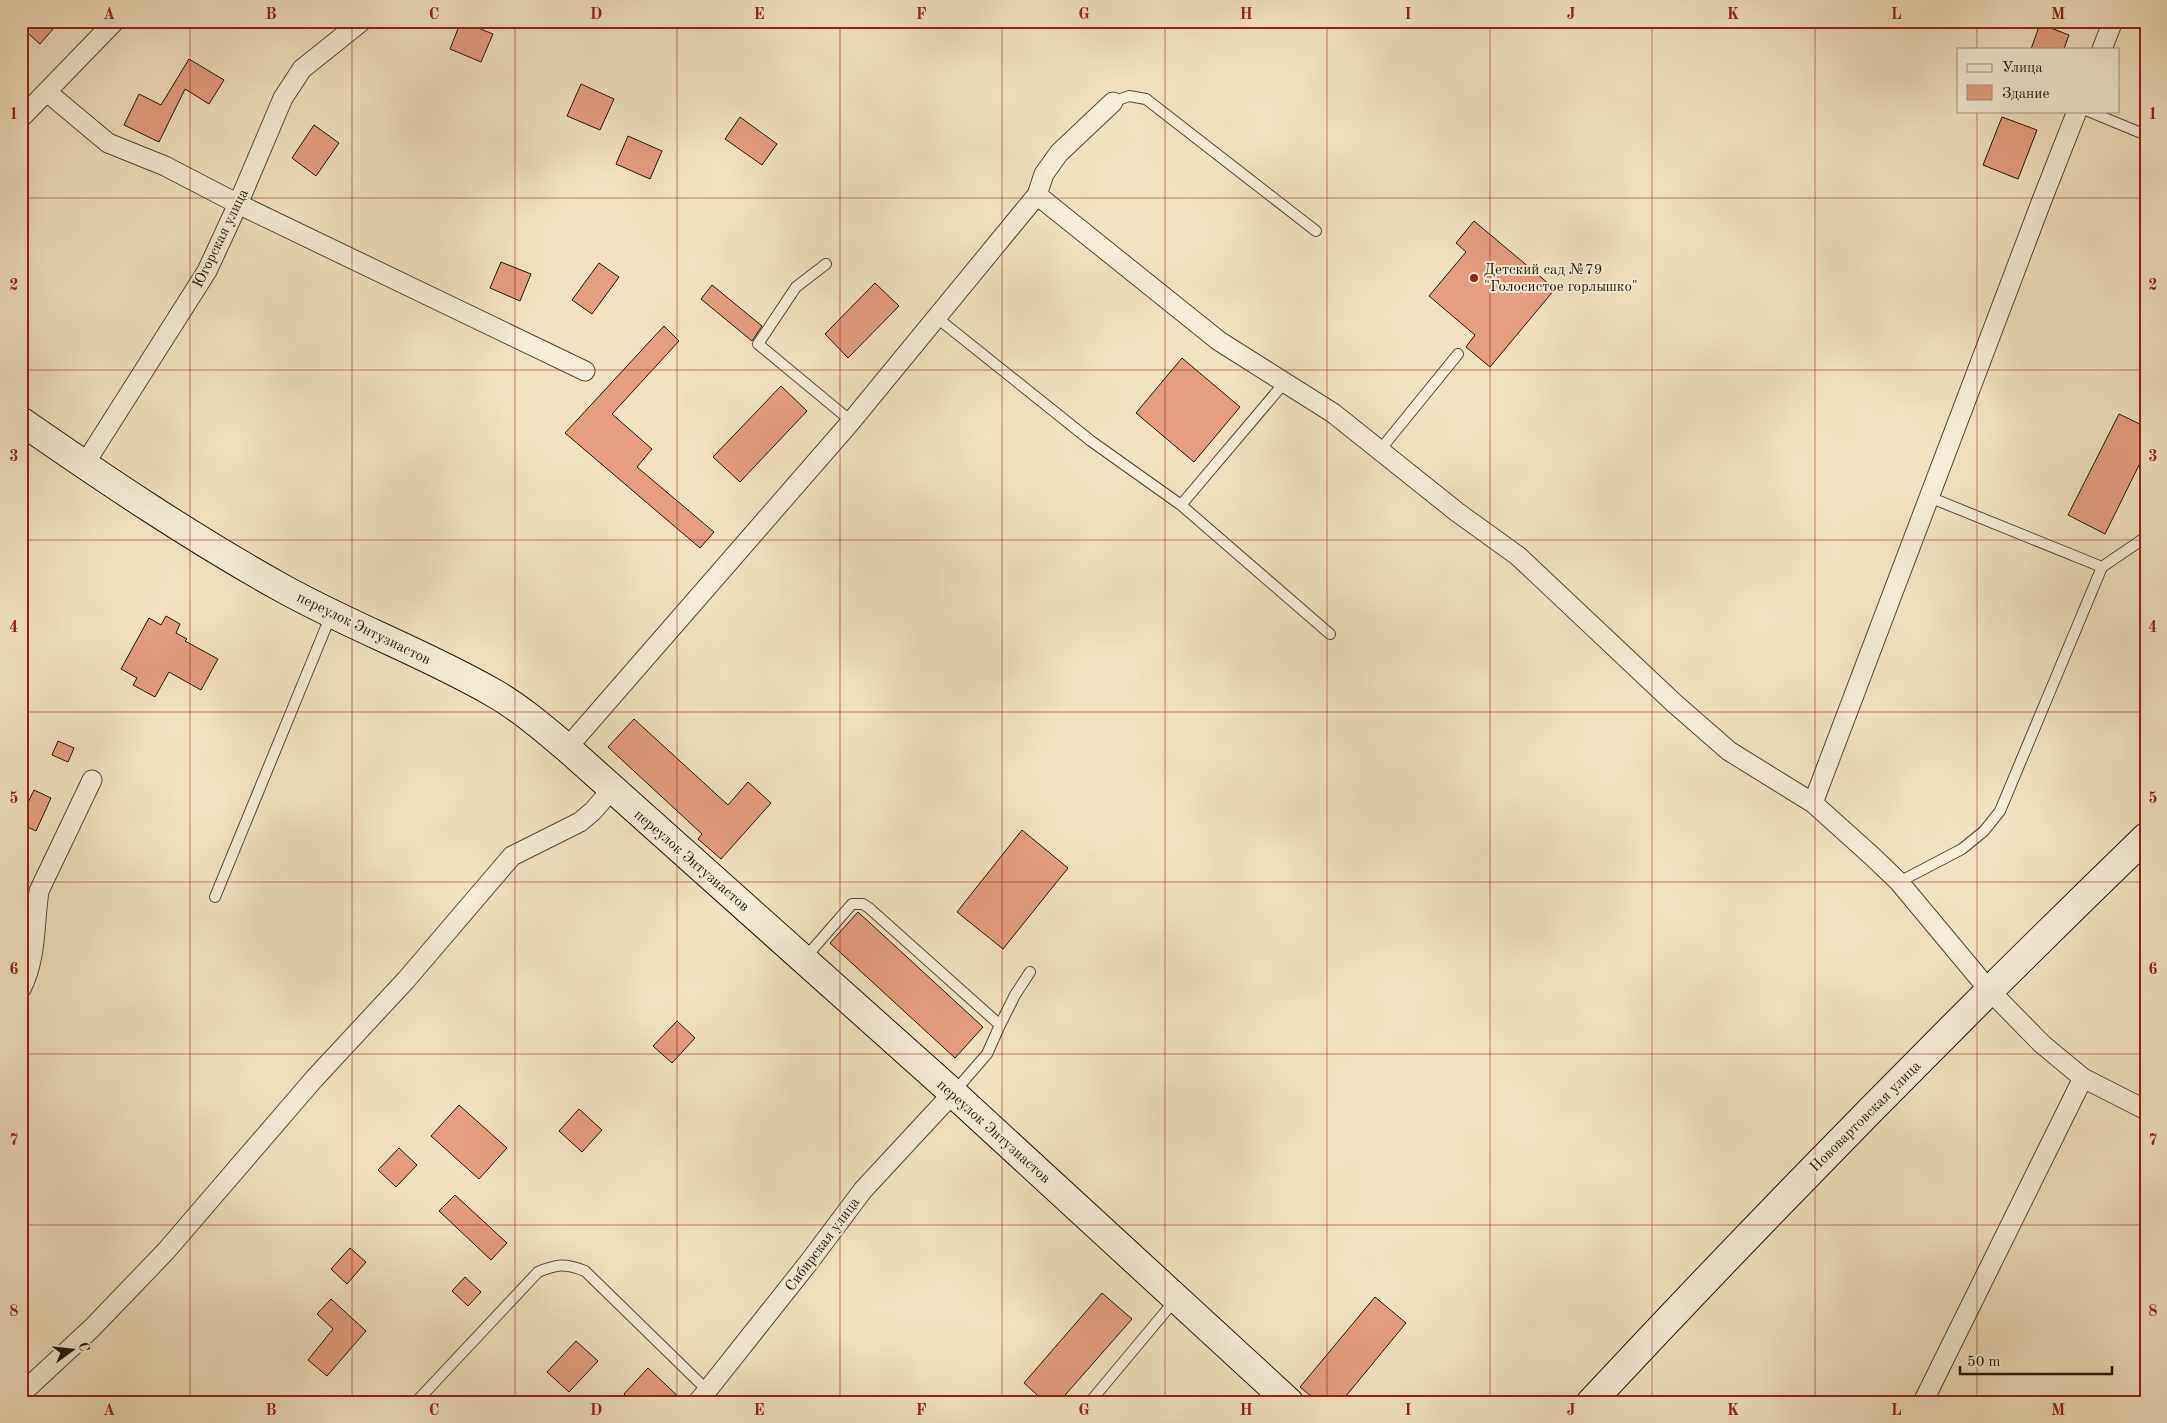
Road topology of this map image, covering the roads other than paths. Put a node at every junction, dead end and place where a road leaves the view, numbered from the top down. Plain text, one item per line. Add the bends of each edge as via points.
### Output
1 (115, 21) edge
2 (362, 21) edge
3 (2113, 21) edge
4 (2102, 48) edge
5 (47, 92) junction
6 (1113, 102) joint
7 (2077, 112) edge
8 (2091, 112) edge
9 (21, 118) edge
10 (2146, 134) edge
11 (1037, 196) junction
12 (238, 204) junction
13 (1316, 231) dead end
14 (826, 264) dead end
15 (936, 318) junction
16 (1458, 354) dead end
17 (585, 371) dead end
18 (1285, 382) junction
19 (21, 421) edge
20 (851, 421) junction
21 (1380, 450) junction
22 (84, 465) junction
23 (1929, 497) junction
24 (1181, 505) junction
25 (2146, 537) edge
26 (2102, 567) junction
27 (331, 614) junction
28 (1330, 634) dead end
29 (567, 748) junction
30 (92, 780) dead end
31 (612, 789) junction
32 (1813, 803) junction
33 (2146, 837) edge
34 (1898, 882) junction
35 (215, 897) dead end
36 (804, 959) junction
37 (1030, 972) dead end
38 (21, 989) edge
39 (1988, 990) junction
40 (1000, 1025) junction
41 (2083, 1078) junction
42 (953, 1092) junction
43 (2146, 1110) edge
44 (1177, 1298) junction
45 (21, 1394) edge
46 (703, 1396) edge
47 (416, 1402) edge
48 (1090, 1402) edge
49 (1289, 1402) edge
50 (1591, 1402) edge
51 (1923, 1402) edge

1 - 5 street
2 - 12 street, Югорская улица via 302,69 283,98
3 - 4 street
5 - 9 street
5 - 12 street via 108,143 165,166
6 - 11 street via 1059,153 1044,174
6 - 13 lane via 1129,96 1146,99
7 - 23 street
8 - 10 lane
11 - 15 street
11 - 18 street via 1219,341
12 - 17 street
12 - 22 street, Югорская улица via 207,271
14 - 20 lane via 796,287 758,344
15 - 20 street
15 - 24 lane via 1091,441
16 - 21 lane
18 - 21 street via 1333,413
18 - 24 lane
19 - 22 main road, переулок Энтузиастов
20 - 29 street
21 - 32 street via 1518,556 1729,751
22 - 27 main road, переулок Энтузиастов via 218,550
23 - 26 lane
23 - 32 street
24 - 28 lane
25 - 26 lane
26 - 34 lane via 2000,811 1984,831 1962,849
27 - 29 main road, переулок Энтузиастов via 493,692
27 - 35 lane
29 - 31 main road, переулок Энтузиастов
30 - 38 street via 39,891 35,944 28,976
31 - 36 main road, переулок Энтузиастов
31 - 45 street via 580,822 512,856 166,1251 92,1328
32 - 34 street
33 - 39 main road, Нововартовская улица
34 - 39 street
36 - 40 lane via 852,904 863,904
36 - 42 main road, переулок Энтузиастов
37 - 40 lane
39 - 41 street via 2042,1044
39 - 50 main road, Нововартовская улица via 1738,1245
40 - 42 lane via 987,1054
41 - 43 street
41 - 51 street
42 - 44 main road, переулок Энтузиастов
42 - 46 street, Сибирская улица via 863,1190
44 - 48 lane
44 - 49 main road, переулок Энтузиастов
46 - 47 lane via 585,1271 569,1264 538,1272

